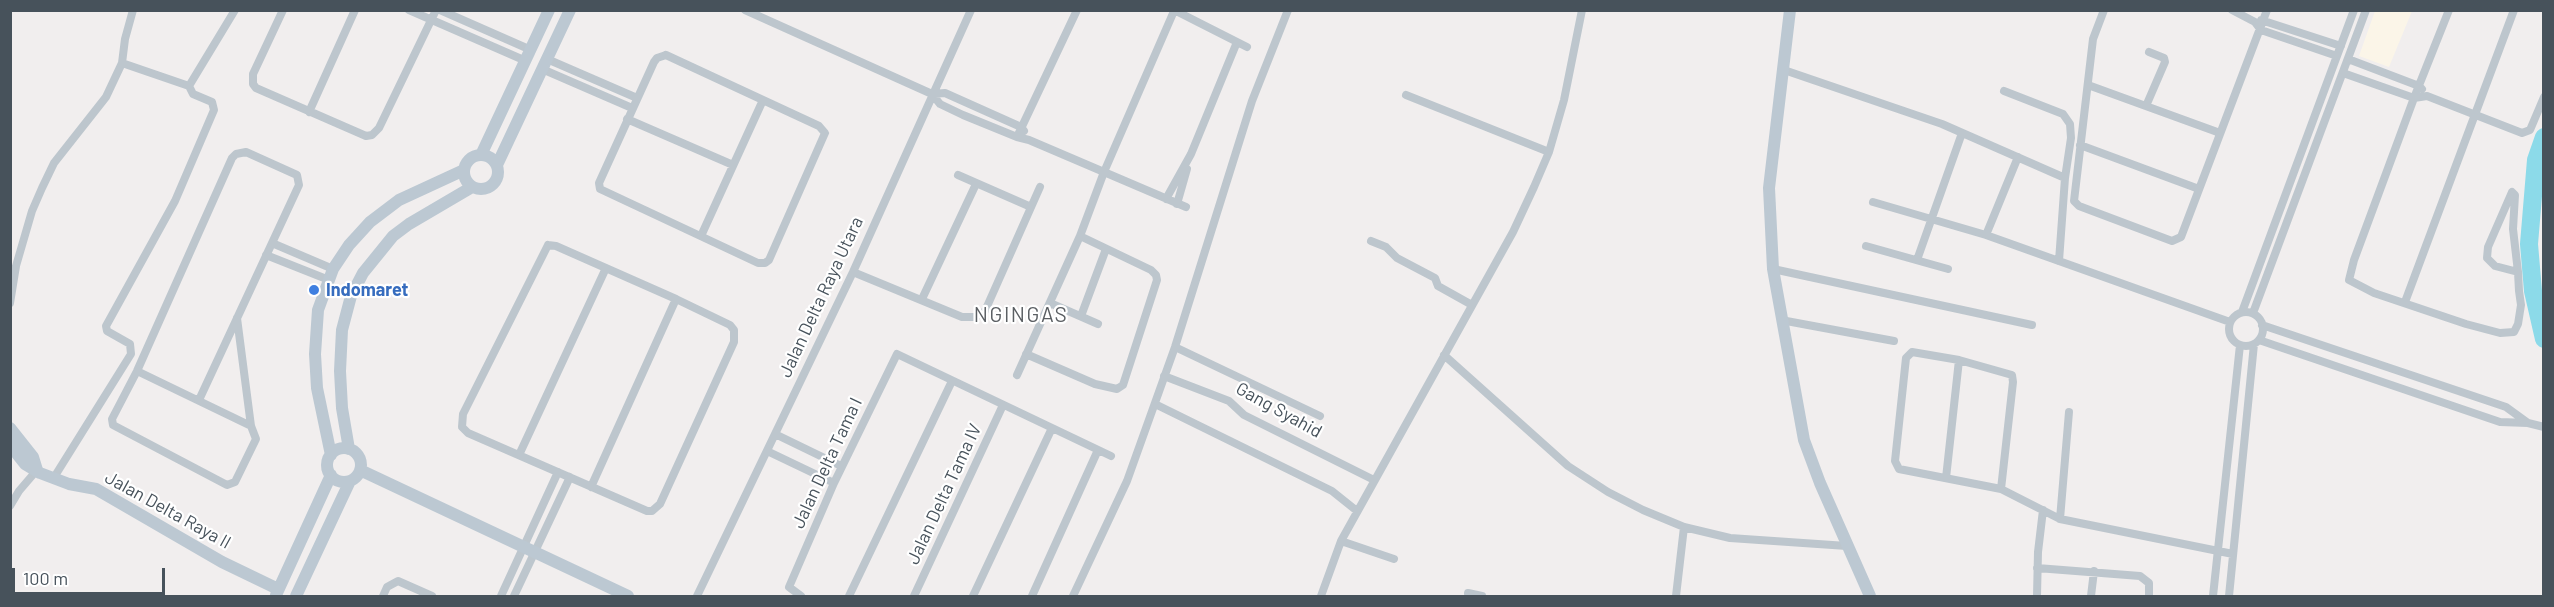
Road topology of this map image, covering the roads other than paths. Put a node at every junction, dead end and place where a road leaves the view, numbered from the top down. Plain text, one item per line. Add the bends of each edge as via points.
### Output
1 (133, 10) edge
2 (235, 10) edge
3 (282, 10) edge
4 (355, 10) edge
5 (408, 10) edge
6 (438, 10) edge
7 (549, 10) edge
8 (570, 10) edge
9 (745, 10) edge
10 (971, 10) edge
11 (1077, 10) edge
12 (1288, 10) edge
13 (1582, 10) edge
14 (1790, 10) edge
15 (2104, 10) edge
16 (2232, 10) edge
17 (2354, 10) edge
18 (2366, 10) edge
19 (2449, 10) edge
20 (2514, 10) edge
21 (1174, 11) edge
22 (2266, 15) edge
23 (432, 21) junction
24 (2255, 22) junction
25 (2261, 30) junction
26 (1237, 42) junction
27 (2341, 46) junction
28 (1247, 47) dead end
29 (2149, 52) dead end
30 (528, 55) junction
31 (2337, 56) junction
32 (2348, 59) junction
33 (122, 63) junction
34 (544, 64) junction
35 (1784, 70) junction
36 (2343, 73) junction
37 (2088, 85) junction
38 (189, 86) junction
39 (2419, 86) junction
40 (2004, 91) dead end
41 (932, 94) junction
42 (1406, 94) dead end
43 (2427, 96) junction
44 (2544, 97) edge
45 (637, 98) junction
46 (2414, 98) junction
47 (763, 100) junction
48 (2146, 106) junction
49 (632, 108) junction
50 (309, 112) junction
51 (2475, 115) junction
52 (627, 119) junction
53 (1022, 127) junction
54 (1962, 133) junction
55 (2220, 133) junction
56 (1017, 137) junction
57 (1029, 140) junction
58 (2080, 145) junction
59 (1549, 152) junction
60 (1191, 154) junction
61 (481, 155) junction
62 (2018, 157) junction
63 (497, 165) junction
64 (733, 165) junction
65 (464, 170) junction
66 (1104, 172) junction
67 (958, 175) dead end
68 (2065, 178) junction
69 (976, 184) junction
70 (472, 187) junction
71 (1040, 187) dead end
72 (2199, 189) junction
73 (1166, 199) junction
74 (1873, 202) dead end
75 (1031, 207) junction
76 (1930, 218) junction
77 (1986, 235) junction
78 (701, 236) junction
79 (1080, 236) junction
80 (1371, 241) dead end
81 (272, 243) junction
82 (1866, 246) dead end
83 (1106, 249) junction
84 (266, 255) junction
85 (1917, 260) junction
86 (2059, 261) junction
87 (606, 268) junction
88 (1773, 269) junction
89 (1948, 269) dead end
90 (852, 272) junction
91 (2518, 272) junction
92 (331, 274) junction
93 (676, 299) junction
94 (922, 299) junction
95 (2405, 302) junction
96 (10, 303) edge
97 (1050, 303) junction
98 (1472, 305) junction
99 (2242, 312) junction
100 (2253, 313) junction
101 (1081, 316) junction
102 (237, 318) junction
103 (1782, 320) junction
104 (2230, 322) junction
105 (1098, 324) dead end
106 (2262, 325) junction
107 (2032, 326) dead end
108 (1894, 341) dead end
109 (2257, 342) junction
110 (2240, 345) junction
111 (1175, 347) junction
112 (1026, 354) junction
113 (1444, 355) junction
114 (1959, 360) junction
115 (137, 371) junction
116 (1017, 375) dead end
117 (1164, 376) junction
118 (952, 381) junction
119 (199, 400) junction
120 (1155, 404) junction
121 (1003, 405) junction
122 (2068, 412) dead end
123 (1320, 416) dead end
124 (2528, 423) junction
125 (251, 426) junction
126 (2544, 427) edge
127 (10, 428) edge
128 (1052, 428) junction
129 (775, 434) junction
130 (10, 445) edge
131 (349, 449) junction
132 (1098, 450) junction
133 (767, 451) junction
134 (331, 455) junction
135 (519, 455) junction
136 (1111, 456) dead end
137 (842, 466) junction
138 (37, 470) junction
139 (360, 470) junction
140 (558, 472) junction
141 (331, 475) junction
142 (570, 477) junction
143 (1946, 478) junction
144 (53, 479) junction
145 (1374, 480) junction
146 (350, 481) junction
147 (834, 483) junction
148 (591, 487) junction
149 (2001, 489) junction
150 (10, 507) edge
151 (2043, 510) junction
152 (1357, 511) junction
153 (2060, 519) junction
154 (1684, 527) junction
155 (1341, 541) junction
156 (1847, 546) junction
157 (529, 550) junction
158 (2218, 551) junction
159 (2233, 554) junction
160 (1394, 559) dead end
161 (2037, 568) junction
162 (2094, 572) junction
163 (277, 593) edge
164 (1468, 593) dead end
165 (296, 597) edge
166 (383, 597) edge
167 (432, 597) edge
168 (501, 597) edge
169 (514, 597) edge
170 (628, 597) edge
171 (697, 597) edge
172 (801, 597) edge
173 (849, 597) edge
174 (914, 597) edge
175 (973, 597) edge
176 (1032, 597) edge
177 (1072, 597) edge
178 (1321, 597) edge
179 (1482, 597) edge
180 (1676, 597) edge
181 (1870, 597) edge
182 (2037, 597) edge
183 (2091, 597) edge
184 (2149, 597) edge
185 (2213, 597) edge
186 (2229, 597) edge

1 - 33 street
2 - 38 street
3 - 50 street via 253,74 253,84
4 - 50 street
5 - 23 street
6 - 23 street
6 - 30 street
7 - 30 street
8 - 34 street
9 - 41 street
10 - 41 street, Jalan Delta Raya Utara
11 - 53 street
12 - 111 street via 1252,101
13 - 59 street
14 - 35 street
15 - 37 street via 2094,34
16 - 24 street
17 - 27 street
18 - 32 street
19 - 39 street
20 - 51 street
21 - 26 street
21 - 66 street
22 - 24 street
22 - 25 street
22 - 27 street
23 - 30 street
23 - 50 street via 372,135
24 - 25 street
25 - 31 street
25 - 55 street
26 - 28 street
26 - 60 street
27 - 31 street
29 - 48 street via 2163,58 2164,64
30 - 61 street
31 - 99 street
32 - 36 street
32 - 39 street
33 - 38 street
33 - 96 street via 106,97 46,177 16,267
34 - 45 street
34 - 49 street
34 - 63 street
35 - 54 street
35 - 88 street via 1769,188
36 - 46 street
36 - 100 street
37 - 48 street
37 - 58 street
38 - 144 street via 193,94 212,102 214,110 175,201 106,326 107,331 130,344 131,354
39 - 43 street
39 - 46 street
40 - 68 street via 2066,116 2071,138
41 - 53 street via 945,93
41 - 56 street via 940,104
41 - 90 street, Jalan Delta Raya Utara
42 - 59 street
43 - 46 street
43 - 51 street
44 - 51 street via 2527,132
45 - 47 street via 654,62 666,55
45 - 49 street
46 - 95 street via 2349,277 2351,282
47 - 64 street
47 - 78 street via 819,126 825,133 770,260 758,263
48 - 55 street
49 - 52 street
51 - 95 street
52 - 64 street
52 - 78 street via 599,183 600,189
53 - 56 street
53 - 57 street
54 - 62 street
54 - 76 street
55 - 72 street
56 - 57 street
57 - 66 street
58 - 72 street
58 - 72 street via 2073,198 2077,205 2164,240 2181,237
59 - 98 street via 1513,232
60 - 73 street
60 - 73 street via 1182,206
61 - 63 street
61 - 65 street via 472,158
62 - 68 street
62 - 77 street
63 - 70 street via 497,180 490,187
64 - 78 street
65 - 70 street
65 - 92 street via 399,200 370,222
66 - 73 street
66 - 79 street
67 - 69 street
68 - 86 street
69 - 75 street
69 - 94 street
70 - 131 street via 393,236 363,273 351,296 342,330 340,371
71 - 75 street
74 - 76 street
75 - 94 street via 982,313 973,318 962,317
76 - 77 street
76 - 85 street
77 - 86 street
79 - 83 street
79 - 97 street
80 - 98 street via 1435,278 1438,286
81 - 84 street
81 - 92 street
81 - 115 street via 299,178 241,152 232,158
82 - 85 street
83 - 101 street
83 - 112 street via 1151,270 1157,277 1121,387 1095,384
84 - 92 street
84 - 102 street
85 - 89 street
86 - 104 street
87 - 93 street
87 - 135 street
87 - 135 street via 548,245 462,414 462,427 468,433
88 - 103 street
88 - 107 street
90 - 94 street
90 - 129 street, Jalan Delta Raya Utara
91 - 91 street via 2495,266 2487,258 2512,192
91 - 95 street via 2520,314 2516,330 2508,334 2478,328
92 - 134 street via 318,310 315,354 317,388
93 - 148 street
93 - 148 street via 730,325 736,335 734,342 657,509 647,511
97 - 101 street
97 - 112 street
98 - 113 street
99 - 100 street
99 - 104 street
100 - 106 street
101 - 105 street
102 - 119 street
102 - 125 street
103 - 108 street
103 - 156 street via 1804,440
104 - 110 street via 2230,337
106 - 109 street
106 - 124 street via 2505,407
109 - 110 street
109 - 124 street via 2500,422
109 - 159 street
110 - 158 street
111 - 117 street
111 - 123 street
112 - 116 street
113 - 145 street
113 - 154 street via 1583,478
114 - 143 street
114 - 143 street via 1917,352 1908,356 1895,461 1901,470
114 - 149 street via 2012,375
115 - 119 street
115 - 125 street via 113,416 114,425 227,485 235,482 255,441
117 - 120 street
117 - 145 street, Gang Syahid via 1229,401 1244,415
118 - 121 street
118 - 137 street, Jalan Delta Tama I via 897,354
118 - 173 street
119 - 125 street
120 - 152 street via 1332,490
120 - 177 street via 1115,511
121 - 128 street
121 - 174 street, Jalan Delta Tama IV
122 - 153 street
124 - 126 street
127 - 138 street via 33,457
128 - 132 street
128 - 175 street
129 - 133 street, Jalan Delta Raya Utara
129 - 137 street
130 - 138 street, Jalan Delta Raya II via 25,464
131 - 134 street via 339,449
131 - 139 street via 358,455
132 - 136 street
132 - 176 street
133 - 147 street
133 - 171 street, Jalan Delta Raya Utara
134 - 141 street via 327,465
135 - 140 street
137 - 147 street, Jalan Delta Tama I
138 - 144 street, Jalan Delta Raya II
138 - 150 street
139 - 146 street
139 - 157 street
140 - 142 street
140 - 157 street
141 - 146 street via 339,481
141 - 163 street
142 - 148 street
142 - 157 street
143 - 149 street
144 - 163 street, Jalan Delta Raya II via 96,489
145 - 152 street
146 - 165 street
147 - 172 street, Jalan Delta Tama I via 789,587
149 - 151 street
151 - 153 street
151 - 161 street
152 - 155 street
153 - 158 street
154 - 156 street via 1730,538
154 - 180 street
155 - 160 street
155 - 178 street
156 - 181 street
157 - 168 street
157 - 169 street
157 - 170 street
158 - 159 street
158 - 185 street
159 - 186 street
161 - 162 street
161 - 182 street
162 - 183 street
162 - 184 street via 2143,577 2149,583
164 - 179 street
166 - 167 street via 387,587 398,581

